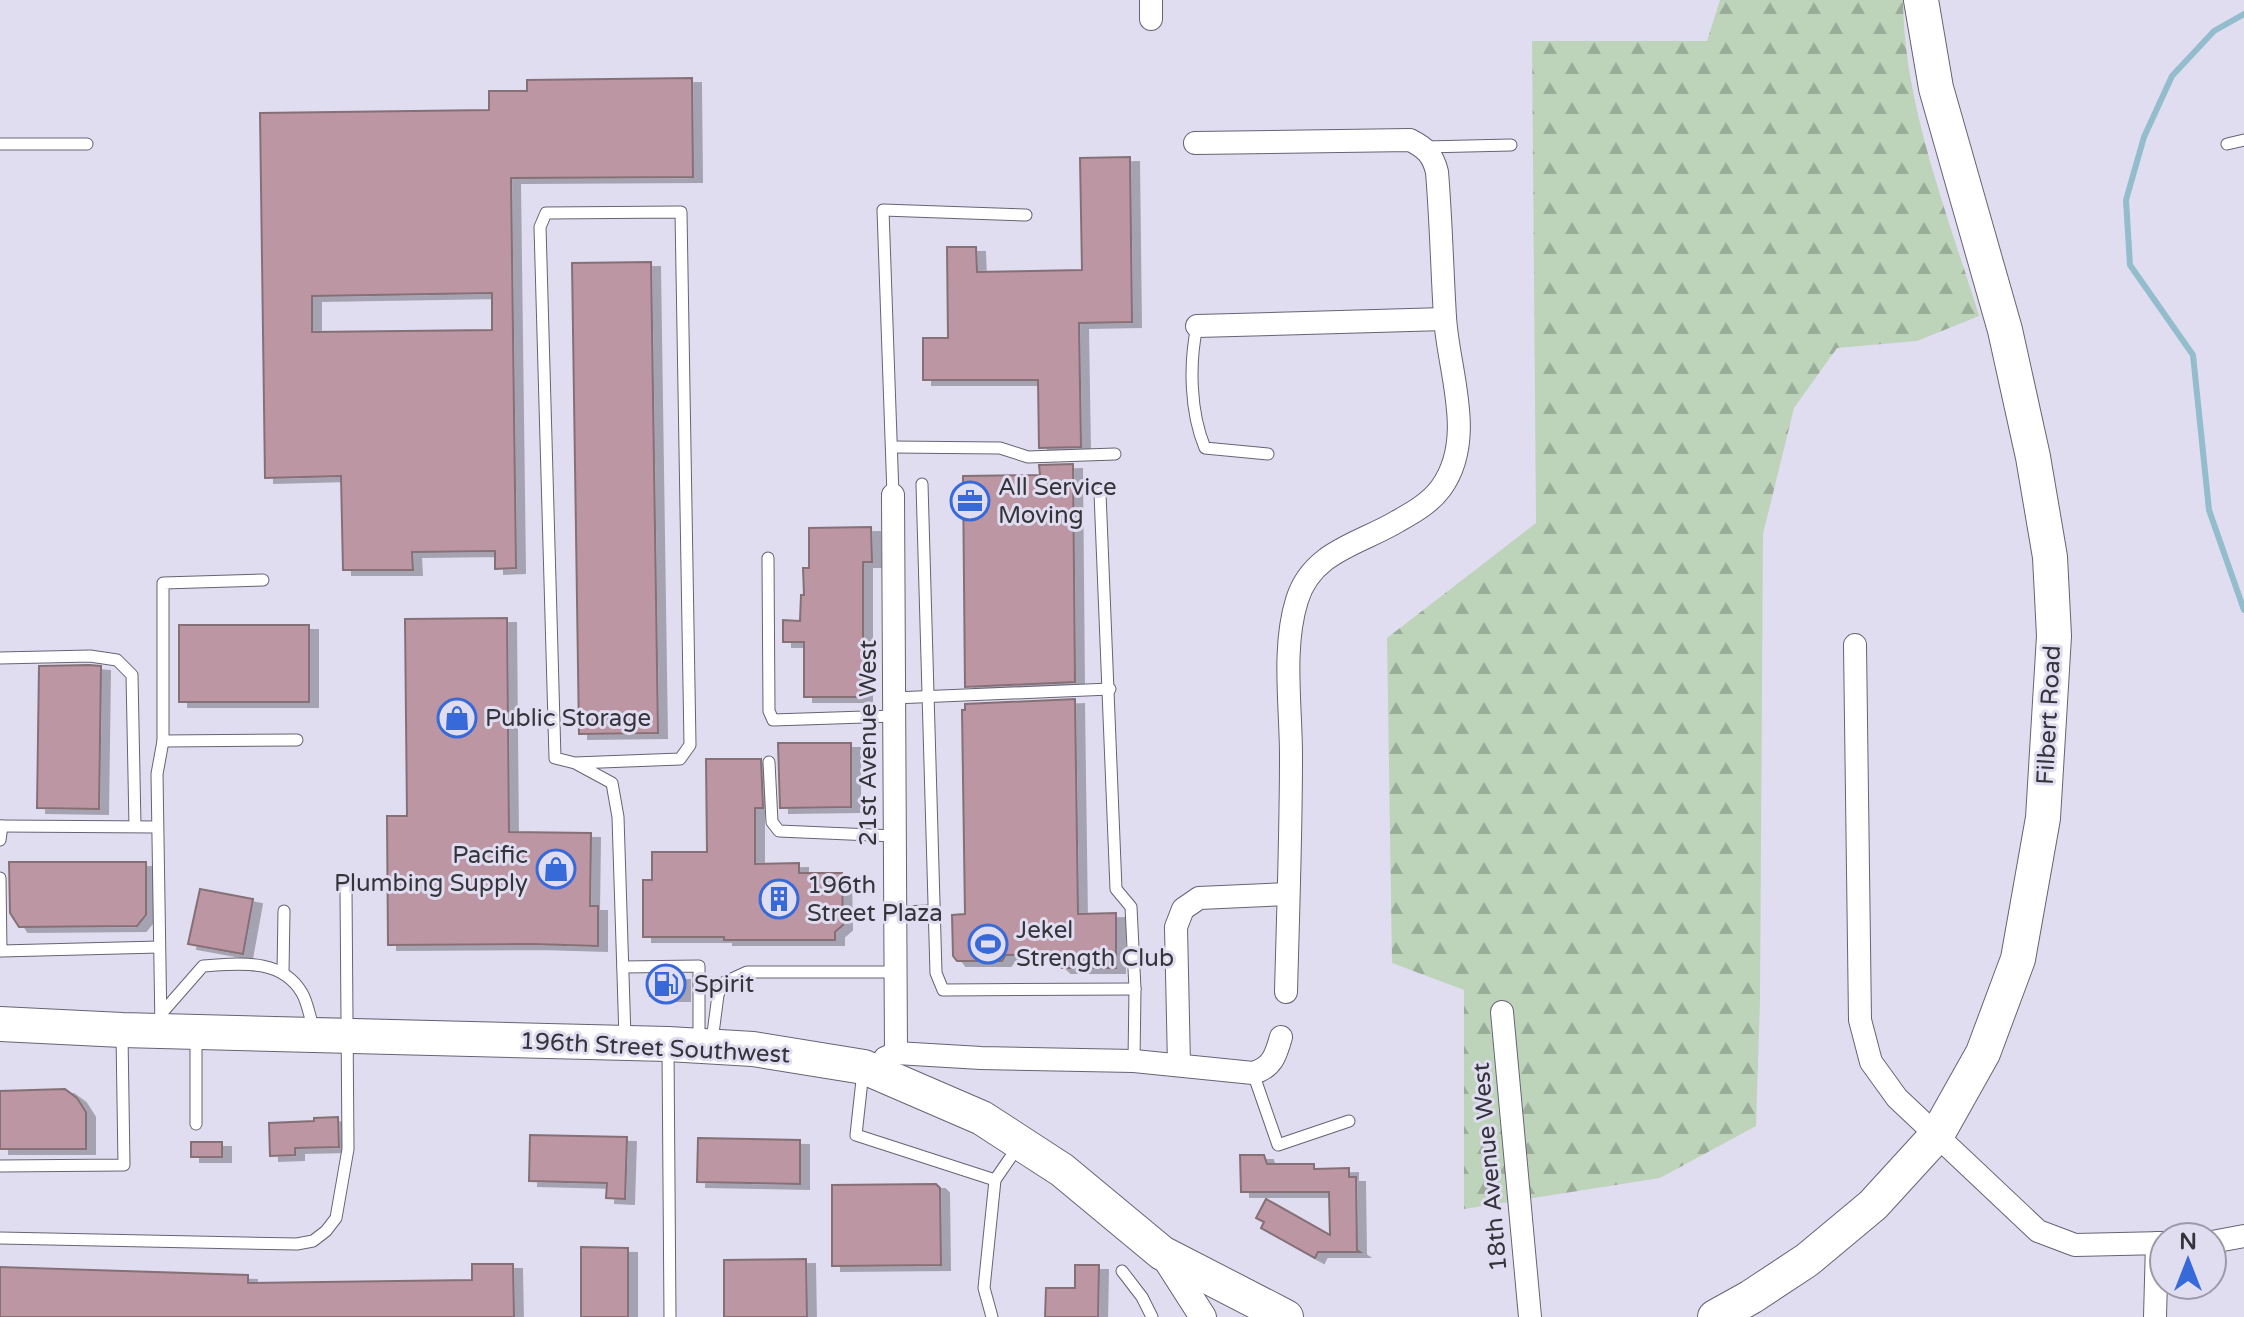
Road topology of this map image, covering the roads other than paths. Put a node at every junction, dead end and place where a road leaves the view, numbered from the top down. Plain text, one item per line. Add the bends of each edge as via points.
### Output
1 (1921, 0) edge
2 (2244, 140) edge
3 (1195, 143) dead end
4 (0, 144) edge
5 (87, 144) dead end
6 (2227, 144) dead end
7 (1511, 145) dead end
8 (1424, 147) junction
9 (1026, 215) dead end
10 (1445, 319) junction
11 (1197, 326) joint
12 (892, 447) junction
13 (1115, 454) dead end
14 (1268, 454) dead end
15 (922, 484) dead end
16 (1100, 493) dead end
17 (893, 495) joint
18 (768, 558) dead end
19 (263, 580) dead end
20 (1855, 645) dead end
21 (0, 658) edge
22 (1110, 689) junction
23 (928, 695) junction
24 (894, 707) junction
25 (297, 740) dead end
26 (163, 741) junction
27 (769, 762) dead end
28 (575, 763) junction
29 (1, 826) edge
30 (135, 826) junction
31 (157, 827) junction
32 (895, 836) junction
33 (0, 840) edge
34 (0, 878) edge
35 (346, 890) dead end
36 (1288, 894) junction
37 (284, 911) dead end
38 (934, 911) junction
39 (895, 912) junction
40 (159, 947) junction
41 (623, 967) junction
42 (283, 972) junction
43 (896, 972) junction
44 (1135, 989) junction
45 (1286, 992) dead end
46 (1502, 1012) dead end
47 (161, 1022) junction
48 (0, 1024) edge
49 (122, 1030) junction
50 (196, 1030) junction
51 (315, 1034) junction
52 (349, 1035) junction
53 (1281, 1037) dead end
54 (625, 1043) junction
55 (693, 1045) junction
56 (896, 1053) junction
57 (1134, 1061) junction
58 (1179, 1065) junction
59 (864, 1067) junction
60 (1253, 1073) junction
61 (1349, 1121) dead end
62 (196, 1124) dead end
63 (1937, 1135) junction
64 (1020, 1144) junction
65 (0, 1166) edge
66 (995, 1180) junction
67 (0, 1238) edge
68 (2148, 1243) edge
69 (1162, 1253) junction
70 (1122, 1271) dead end
71 (670, 1317) edge
72 (992, 1317) edge
73 (1152, 1317) edge
74 (1203, 1317) edge
75 (1286, 1317) edge
76 (1530, 1317) edge
77 (1715, 1317) edge

1 - 63 main road, Filbert Road via 1936,88 2005,330 2033,457 2050,557 2054,636 2043,818 2018,959 1983,1053
2 - 6 lane
3 - 8 street via 1392,139
4 - 5 lane
7 - 8 lane
8 - 10 street via 1437,172
9 - 12 lane via 883,210
10 - 11 street
10 - 36 street via 1458,415 1456,449 1442,487 1395,523 1321,561 1297,600 1289,651
11 - 14 lane via 1193,393 1196,428 1205,448
12 - 13 lane via 1000,448 1028,457
12 - 17 lane
15 - 23 lane
16 - 22 lane
17 - 24 street, 21st Avenue West
18 - 24 lane via 773,720
19 - 26 lane via 163,583
20 - 63 street via 1860,1020 1871,1062 1897,1098
21 - 30 lane via 90,656 117,660 132,675
22 - 23 lane
22 - 44 lane via 1116,889 1131,907
23 - 24 lane
23 - 38 lane
24 - 32 street, 21st Avenue West
25 - 26 lane
26 - 31 lane
27 - 32 lane via 772,822 779,831
28 - 28 lane via 680,759 690,745 681,212 546,213 540,227 555,758
28 - 41 lane via 612,783
29 - 30 lane
29 - 33 lane
30 - 31 lane
31 - 40 lane
32 - 39 street, 21st Avenue West
34 - 40 lane via 1,951
35 - 52 lane
36 - 45 street
36 - 58 street via 1199,898 1183,909 1176,927
37 - 42 lane
38 - 39 lane
38 - 44 lane via 936,973 943,990
39 - 43 street, 21st Avenue West
40 - 47 lane
41 - 54 lane
41 - 55 lane via 699,966
42 - 47 lane via 252,963 203,966
42 - 51 lane via 303,993
43 - 55 lane via 747,972 723,983
43 - 56 street, 21st Avenue West
44 - 57 lane
46 - 76 street, 18th Avenue West
47 - 49 main road, 196th Street Southwest
47 - 50 main road, 196th Street Southwest
48 - 49 main road, 196th Street Southwest
49 - 65 lane via 124,1165
50 - 51 main road, 196th Street Southwest
50 - 62 lane
51 - 52 main road, 196th Street Southwest
52 - 54 main road, 196th Street Southwest
52 - 67 lane via 348,1149 340,1204 336,1218 313,1241
53 - 60 street via 1265,1070
54 - 55 main road, 196th Street Southwest
55 - 59 main road, 196th Street Southwest
55 - 71 lane
56 - 57 street
56 - 59 street
57 - 58 street
58 - 60 street
59 - 64 main road, 196th Street Southwest via 982,1118
59 - 66 lane via 856,1135
60 - 61 lane via 1278,1145
63 - 68 street via 2038,1231 2075,1245
63 - 77 main road, Filbert Road via 1873,1205 1807,1260
64 - 66 lane
64 - 69 main road, 196th Street Southwest via 1062,1170
66 - 72 lane via 984,1288
69 - 74 street
69 - 75 main road, 196th Street Southwest
70 - 73 lane

